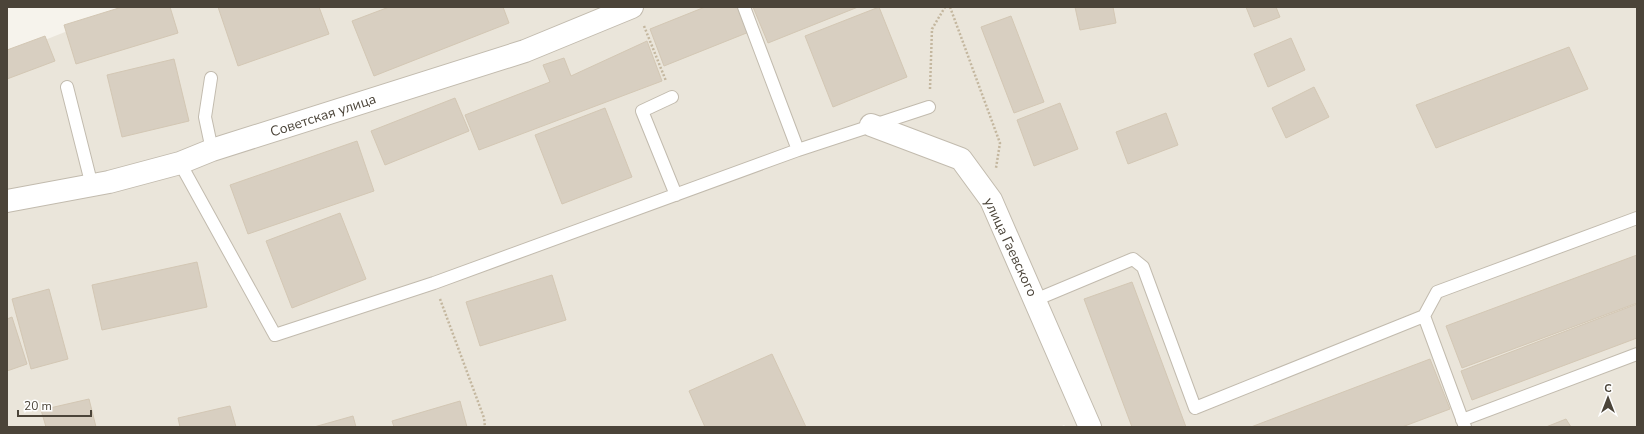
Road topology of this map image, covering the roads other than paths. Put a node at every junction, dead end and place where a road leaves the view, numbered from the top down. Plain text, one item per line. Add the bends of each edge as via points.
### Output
1 (744, 7) edge
2 (637, 14) edge
3 (211, 78) dead end
4 (67, 87) dead end
5 (672, 97) road end
6 (929, 107) road end
7 (871, 125) junction
8 (212, 150) junction
9 (798, 150) junction
10 (180, 163) junction
11 (92, 186) junction
12 (676, 195) junction
13 (7, 201) edge
14 (1637, 218) edge
15 (1035, 300) junction
16 (1424, 316) junction
17 (1637, 354) edge
18 (1463, 424) edge
19 (1090, 427) edge

1 - 9 lane
2 - 8 street, Советская улица
3 - 8 lane via 205,117
4 - 11 lane
5 - 12 lane via 642,111
6 - 7 lane
7 - 9 lane
7 - 15 street, улица Гаевского via 961,159 991,200
8 - 10 street, Советская улица
9 - 12 lane
10 - 11 street, Советская улица
10 - 12 lane via 275,335 434,283
11 - 13 street, Советская улица
14 - 16 lane via 1437,292
15 - 16 lane via 1133,259 1143,267 1195,408
15 - 19 street, улица Гаевского
16 - 18 lane
17 - 18 lane

